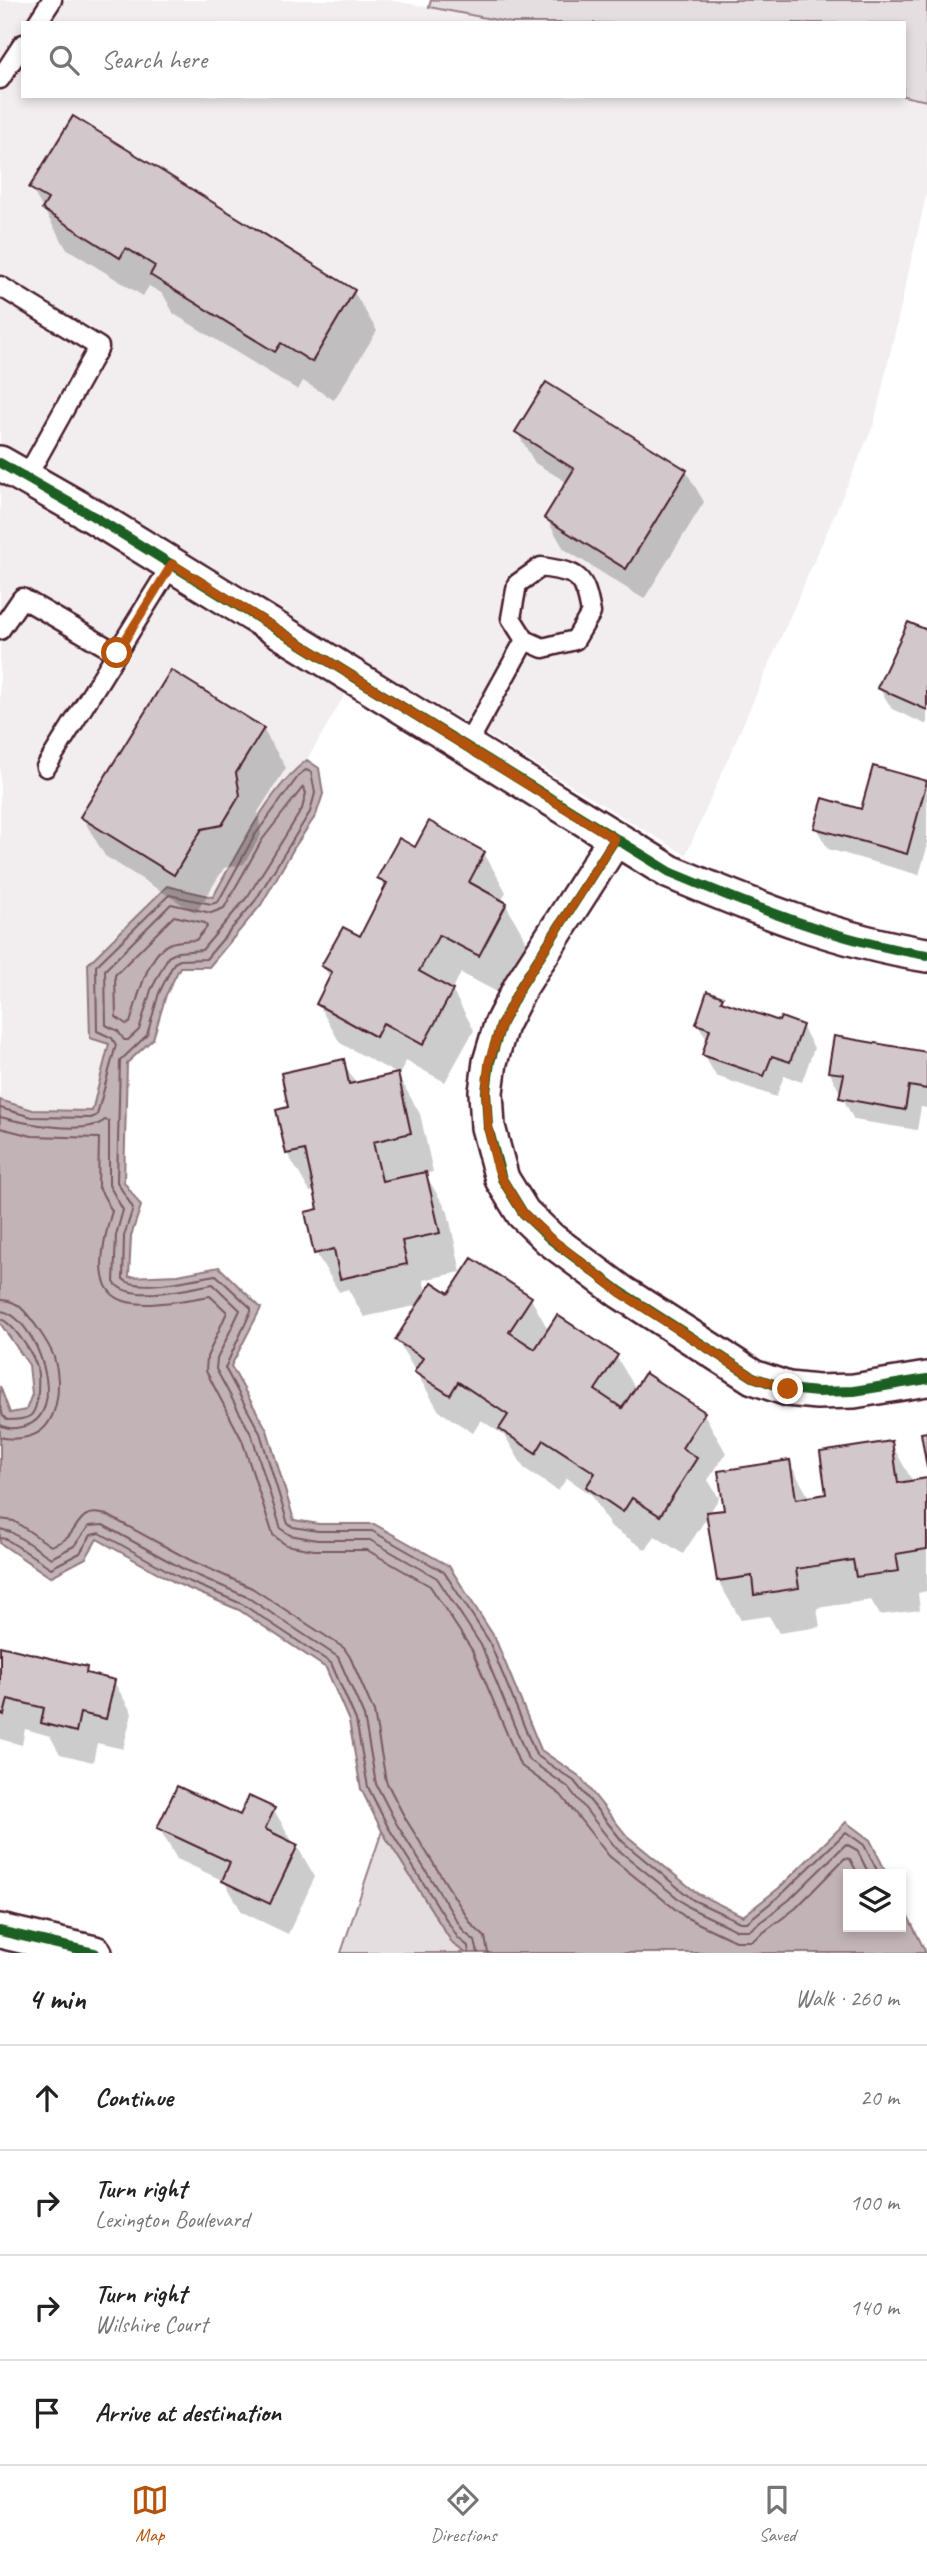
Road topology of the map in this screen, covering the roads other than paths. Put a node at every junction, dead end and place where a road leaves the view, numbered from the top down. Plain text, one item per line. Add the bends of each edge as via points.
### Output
1 (52, 0) edge
2 (38, 21) edge
3 (21, 47) edge
4 (0, 79) edge
5 (0, 285) edge
6 (13, 471) edge
7 (172, 564) junction
8 (0, 630) edge
9 (525, 640) junction
10 (117, 653) junction
11 (467, 745) junction
12 (46, 767) dead end
13 (615, 839) junction
14 (927, 955) edge
15 (927, 1379) edge
16 (0, 1931) edge
17 (95, 1953) edge

1 - 2 lane
3 - 4 lane
5 - 6 lane via 99,347
6 - 7 street
7 - 10 lane
7 - 11 street
8 - 10 lane via 22,598
9 - 9 lane via 511,618 517,584 541,567 570,571 586,588 591,613 575,640 543,648
9 - 11 lane
10 - 12 lane
11 - 13 street
13 - 14 street via 670,873 770,914
13 - 15 street via 501,1025 489,1062 486,1093 488,1127 502,1179 523,1213 550,1238 621,1293 753,1377 788,1389 817,1392
16 - 17 street

